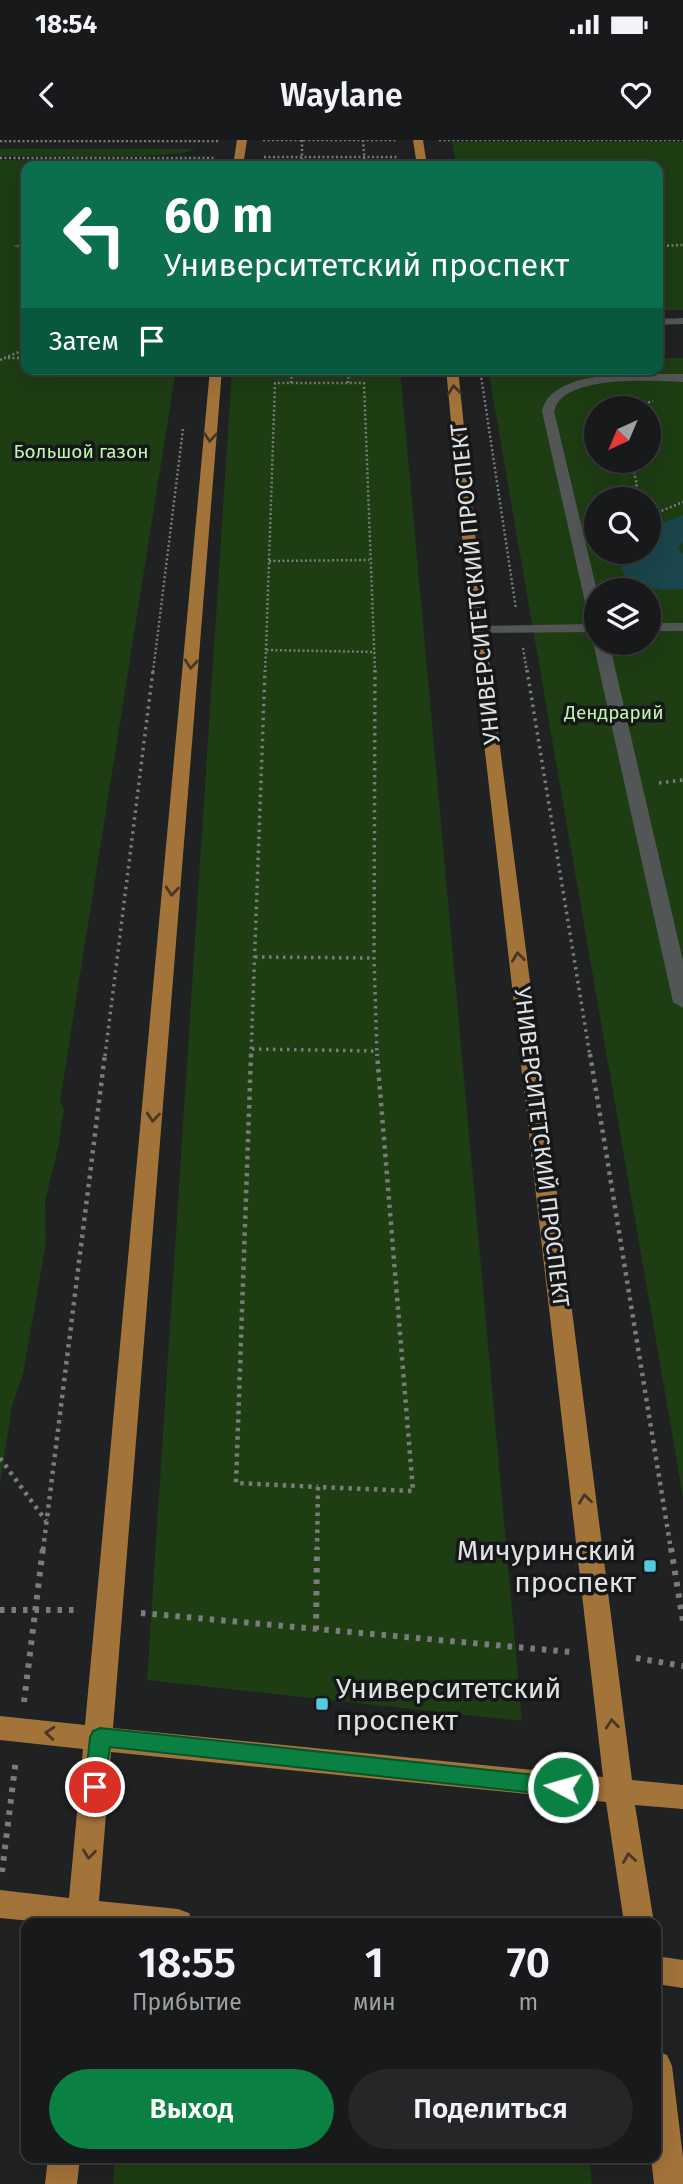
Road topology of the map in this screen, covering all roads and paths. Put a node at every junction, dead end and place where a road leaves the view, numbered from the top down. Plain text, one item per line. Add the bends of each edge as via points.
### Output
1 (242, 140) edge
2 (302, 140) edge
3 (363, 140) edge
4 (406, 140) edge
5 (418, 140) edge
6 (443, 140) edge
7 (683, 140) edge
8 (0, 141) edge
9 (216, 141) edge
10 (257, 141) edge
11 (261, 157) dead end
12 (302, 157) junction
13 (365, 157) junction
14 (403, 157) dead end
15 (0, 158) edge
16 (217, 158) dead end
17 (239, 161) edge
18 (302, 161) edge
19 (365, 161) edge
20 (421, 161) edge
21 (663, 246) edge
22 (683, 246) edge
23 (663, 321) edge
24 (683, 321) edge
25 (21, 351) edge
26 (6, 358) junction
27 (21, 358) edge
28 (0, 359) edge
29 (215, 375) edge
30 (292, 375) edge
31 (349, 375) edge
32 (453, 375) edge
33 (481, 375) edge
34 (683, 378) edge
35 (291, 383) junction
36 (348, 383) junction
37 (183, 425) dead end
38 (683, 502) edge
39 (661, 511) edge
40 (369, 559) junction
41 (268, 561) junction
42 (586, 578) edge
43 (584, 626) edge
44 (661, 627) edge
45 (683, 627) edge
46 (519, 628) junction
47 (478, 630) junction
48 (266, 650) junction
49 (375, 652) junction
50 (604, 655) edge
51 (255, 957) junction
52 (373, 958) junction
53 (680, 977) edge
54 (683, 1002) edge
55 (252, 1049) junction
56 (377, 1051) junction
57 (0, 1458) edge
58 (318, 1488) junction
59 (46, 1521) junction
60 (36, 1609) junction
61 (0, 1610) edge
62 (111, 1611) junction
63 (683, 1621) edge
64 (316, 1630) junction
65 (604, 1652) junction
66 (683, 1666) edge
67 (0, 1728) edge
68 (100, 1737) junction
69 (619, 1792) junction
70 (683, 1797) edge
71 (0, 1904) edge
72 (82, 1918) edge
73 (638, 1918) edge
74 (661, 1971) edge
75 (683, 1974) edge
76 (661, 2108) edge
77 (63, 2163) edge
78 (61, 2184) edge
79 (670, 2184) edge

1 - 17 main road
2 - 3 path
2 - 10 path
2 - 12 path
3 - 4 path
3 - 13 path
5 - 20 main road
6 - 7 path
8 - 9 path
11 - 12 path
12 - 13 path
12 - 18 path
13 - 14 path
13 - 19 path
15 - 16 path
21 - 22 path
23 - 24 street
25 - 26 path
26 - 27 path
26 - 28 path
29 -> 62 main road
30 - 35 path
31 - 36 path
47 -> 32 main road, УНИВЕРСИТЕТСКИЙ ПРОСПЕКТ
33 - 46 path
34 - 42 street via 602,380 575,386 550,403 548,411
35 - 36 path
35 - 41 path via 275,383
36 - 40 path via 364,383
37 - 59 path
38 - 39 path
40 - 41 path
40 - 49 path
41 - 48 path
43 - 46 street
44 - 45 street
46 - 47 street
46 - 63 path
65 -> 47 main road, УНИВЕРСИТЕТСКИЙ ПРОСПЕКТ
48 - 49 path
48 - 51 path
49 - 52 path
50 - 53 street
51 - 52 path
51 - 55 path
52 - 56 path
53 - 54 street
55 - 56 path
55 - 58 path via 236,1483
56 - 58 path via 413,1491
57 - 59 path
58 - 64 path
59 - 60 path
60 - 61 path
60 - 62 path
62 - 64 path
62 - 68 main road
64 - 65 path
65 - 66 path
69 -> 65 main road, УНИВЕРСИТЕТСКИЙ ПРОСПЕКТ
68 -> 67 main road
68 - 69 main road
68 -> 72 main road
69 - 70 main road
73 -> 69 main road, УНИВЕРСИТЕТСКИЙ ПРОСПЕКТ
71 - 72 main road
74 - 75 main road
76 - 79 main road
77 - 78 main road

